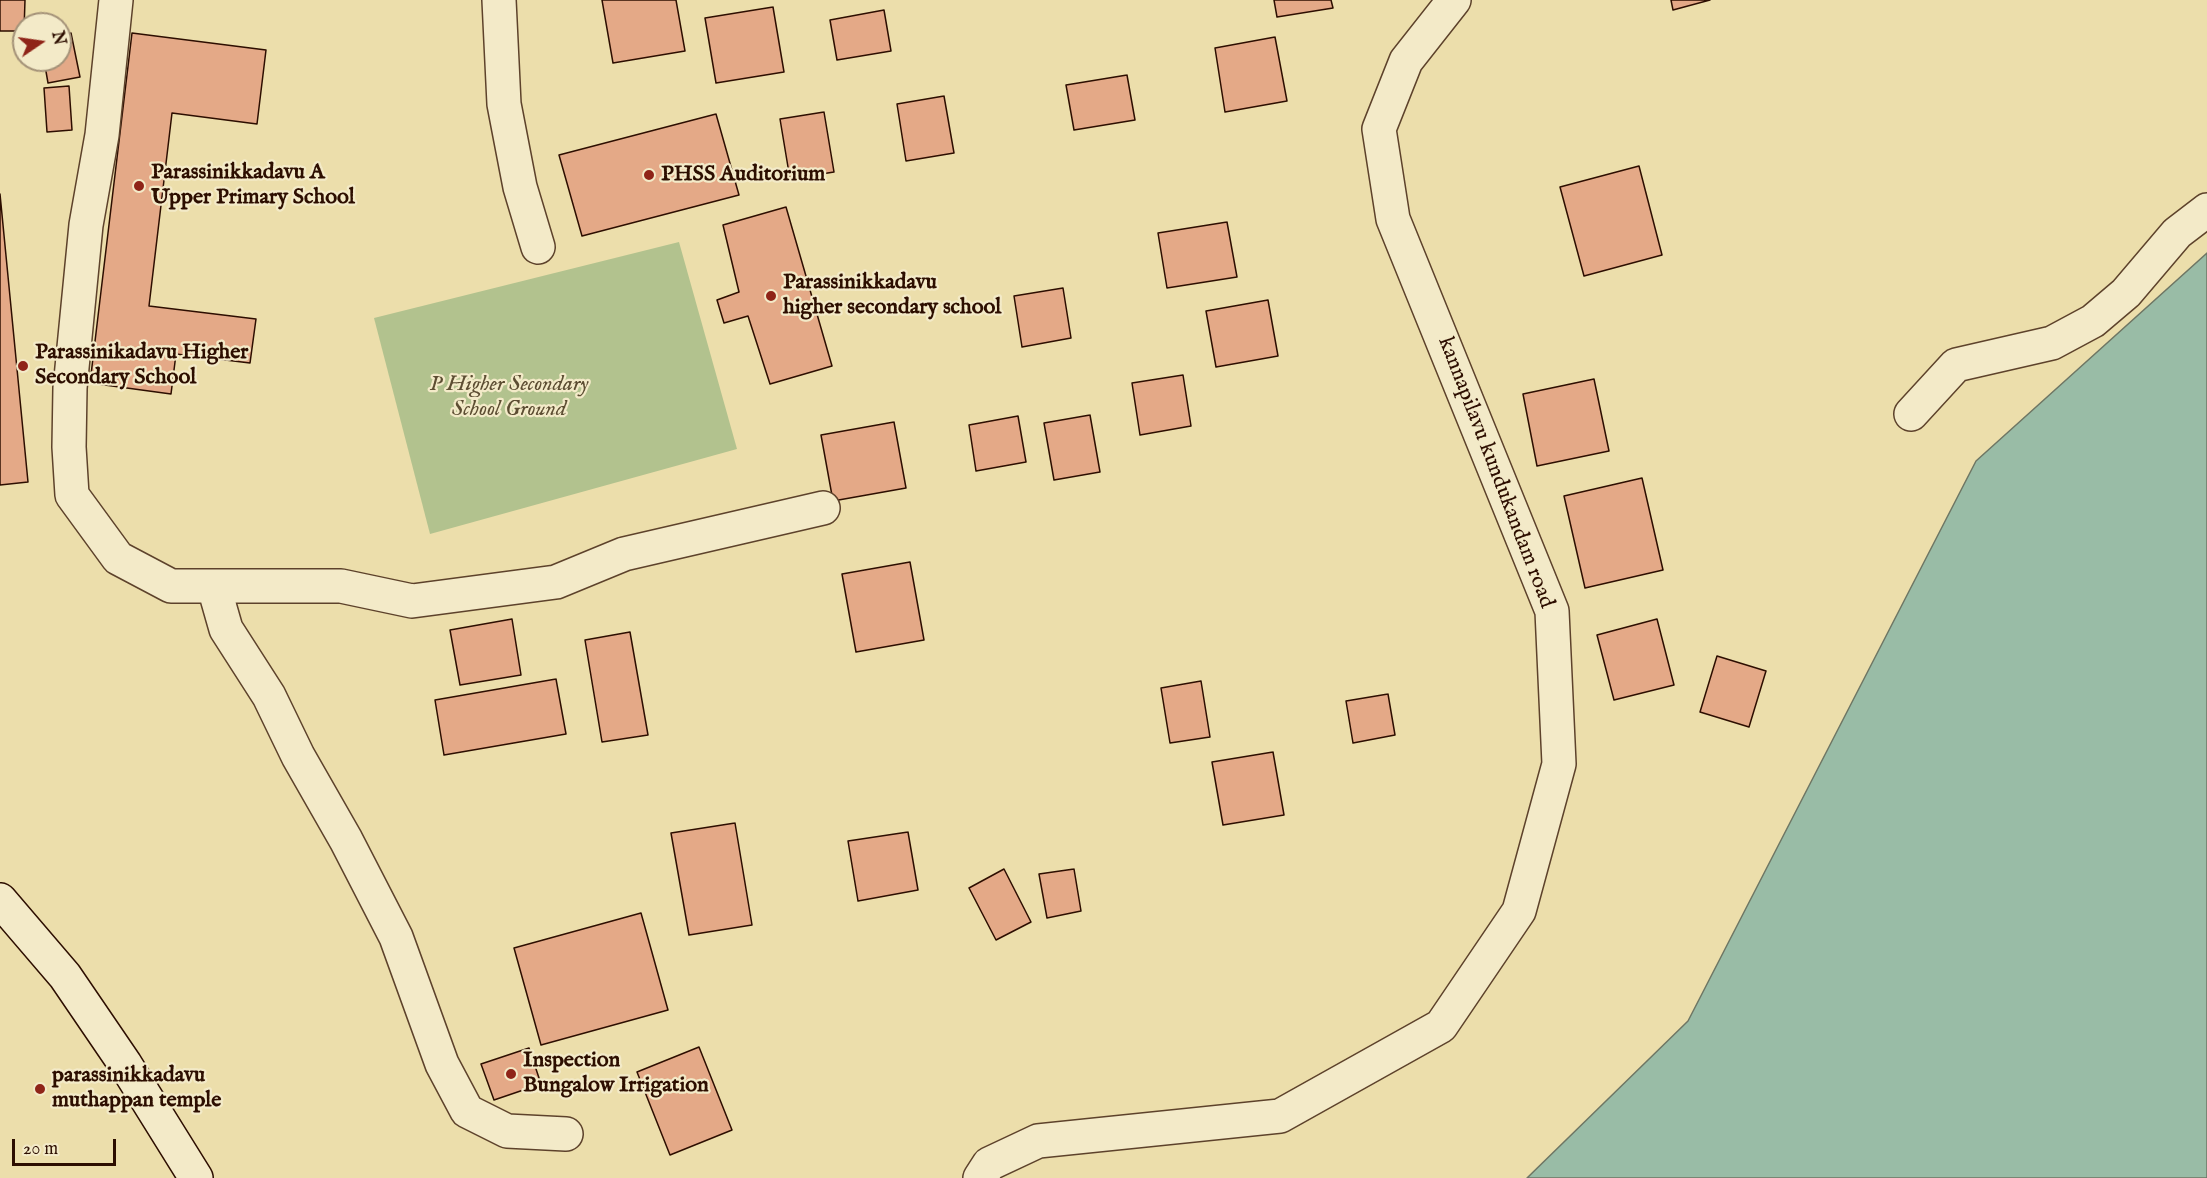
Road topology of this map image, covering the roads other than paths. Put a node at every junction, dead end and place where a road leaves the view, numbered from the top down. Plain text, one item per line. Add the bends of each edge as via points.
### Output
1 (116, 0) edge
2 (499, 0) edge
3 (1454, 0) edge
4 (2207, 210) edge
5 (538, 247) dead end
6 (1911, 414) dead end
7 (823, 508) dead end
8 (214, 587) junction
9 (0, 900) edge
10 (566, 1134) dead end
11 (196, 1178) edge
12 (980, 1178) edge

1 - 8 street via 102,135 86,225 70,388 72,495 118,558 171,586
2 - 5 street via 504,104 520,187
3 - 12 street, kannapilavu kundukandam road via 1406,61 1379,129 1393,219 1552,611 1559,764 1519,911 1441,1026 1280,1116 1038,1141 989,1164
4 - 6 street via 2177,233 2126,293 2093,321 2052,343 1956,365
7 - 8 street via 624,554 556,582 487,592 412,601 341,586
8 - 10 street via 226,629 269,696 396,937 442,1064 467,1111 507,1131
9 - 11 street via 65,976

